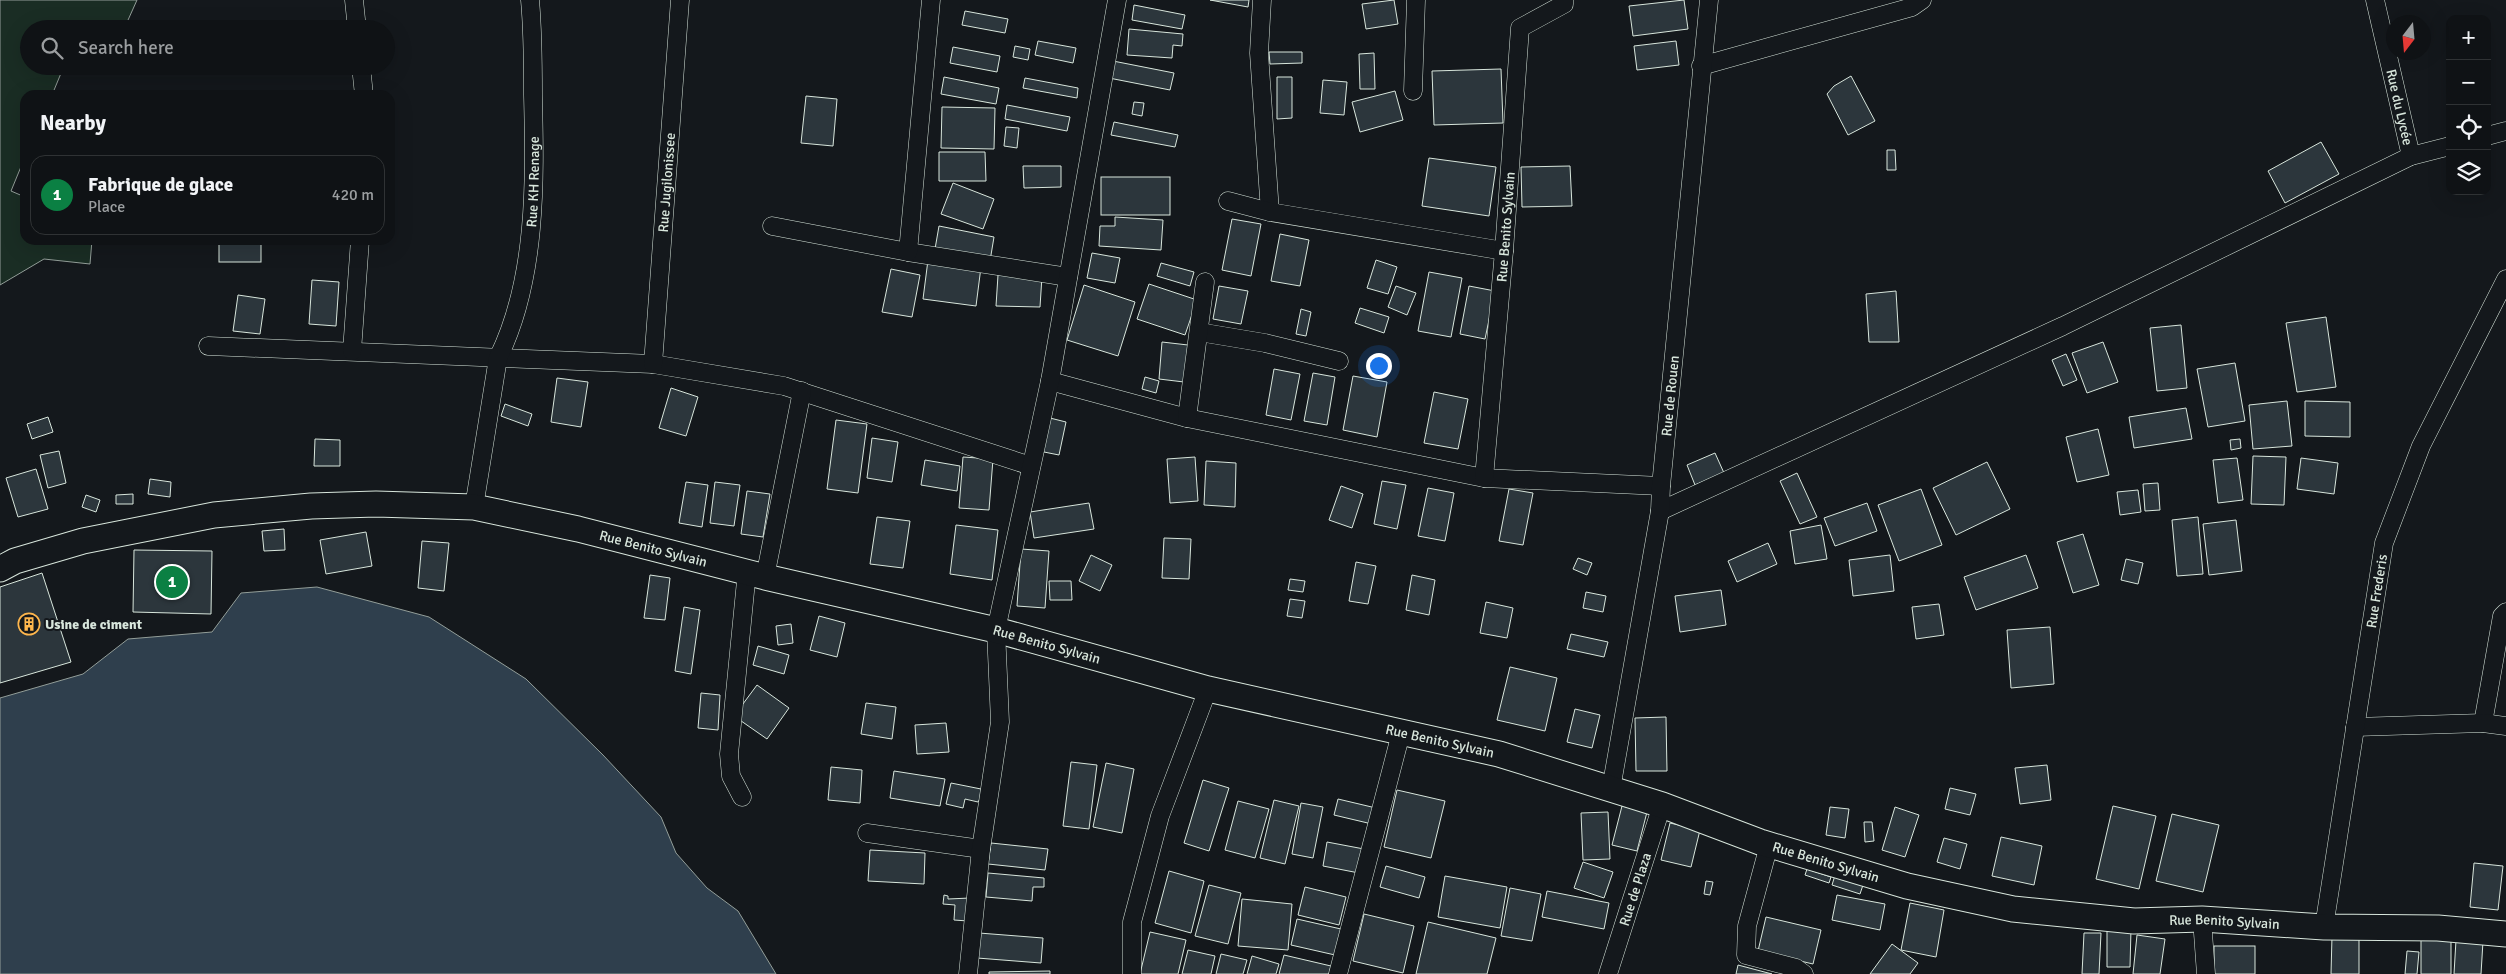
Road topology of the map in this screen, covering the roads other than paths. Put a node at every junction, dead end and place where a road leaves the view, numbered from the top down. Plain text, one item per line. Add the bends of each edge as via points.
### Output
1 (354, 0) edge
2 (530, 0) edge
3 (680, 0) edge
4 (931, 0) edge
5 (1117, 0) edge
6 (1262, 0) edge
7 (1416, 0) edge
8 (1564, 0) edge
9 (1709, 0) edge
10 (1922, 0) edge
11 (2375, 0) edge
12 (356, 20) edge
13 (1701, 66) junction
14 (362, 75) edge
15 (363, 90) edge
16 (1413, 91) dead end
17 (2506, 131) edge
18 (2491, 135) edge
19 (2446, 147) edge
20 (2411, 156) junction
21 (1228, 201) dead end
22 (1270, 212) junction
23 (772, 226) dead end
24 (360, 245) edge
25 (1504, 251) junction
26 (908, 252) junction
27 (1068, 277) junction
28 (2506, 280) edge
29 (1205, 282) dead end
30 (1199, 332) junction
31 (208, 346) dead end
32 (352, 351) junction
33 (498, 358) junction
34 (1339, 361) dead end
35 (653, 364) junction
36 (1050, 381) junction
37 (802, 391) junction
38 (1187, 418) junction
39 (1031, 466) junction
40 (1484, 478) junction
41 (1661, 486) junction
42 (474, 507) junction
43 (1660, 511) junction
44 (0, 569) edge
45 (756, 574) junction
46 (2506, 612) edge
47 (996, 630) junction
48 (1208, 689) junction
49 (2483, 723) junction
50 (2506, 726) edge
51 (2355, 727) junction
52 (1401, 732) junction
53 (1611, 789) junction
54 (742, 797) dead end
55 (1662, 805) junction
56 (867, 833) dead end
57 (1769, 845) junction
58 (981, 849) junction
59 (2202, 919) junction
60 (2324, 927) junction
61 (2506, 934) edge
62 (968, 974) edge
63 (1132, 974) edge
64 (1338, 974) edge
65 (1608, 974) edge
66 (1804, 974) edge
67 (2206, 974) edge

1 - 12 street
2 - 33 street, Rue KH Renage via 535,176 522,289
3 - 35 street, Rue Jugilonissee
4 - 26 street
5 - 27 street
6 - 22 street via 1259,53
7 - 16 street
8 - 25 street, Rue Benito Sylvain via 1564,4 1520,28
9 - 13 street, Rue de Rouen
10 - 13 street via 1912,7
11 - 20 street, Rue du Lycée
13 - 41 street, Rue de Rouen
14 - 15 street
17 - 18 street
19 - 20 street
20 - 43 street via 2063,326
21 - 22 street
22 - 25 street
23 - 26 street
24 - 32 street
25 - 40 street, Rue Benito Sylvain
26 - 27 street
27 - 36 street
28 - 51 street, Rue Frederis via 2421,446 2384,543
29 - 30 street
30 - 34 street
30 - 38 street
31 - 32 street
32 - 33 street
33 - 35 street
33 - 42 street, Rue KH Renage
35 - 37 street
36 - 38 street
36 - 39 street
37 - 39 street
37 - 45 street
38 - 40 street
39 - 47 street
40 - 41 street
41 - 43 street, Rue de Rouen
42 - 44 main road, Rue Benito Sylvain via 376,504 214,515 83,541 15,561
42 - 45 main road, Rue Benito Sylvain via 578,529
43 - 53 street, Rue de Rouen
45 - 47 main road, Rue Benito Sylvain
45 - 54 street via 729,754 731,776
46 - 49 street via 2502,616
47 - 48 main road, Rue Benito Sylvain
47 - 58 street via 1000,722
48 - 52 main road, Rue Benito Sylvain
48 - 63 street via 1160,816 1132,922
49 - 50 street
49 - 51 street
51 - 60 street, Rue Frederis
52 - 53 main road, Rue Benito Sylvain via 1499,754
52 - 64 street
53 - 55 main road, Rue Benito Sylvain
55 - 57 main road, Rue Benito Sylvain
55 - 65 street, Rue de Plaza
56 - 58 street
57 - 59 main road, Rue Benito Sylvain via 1907,886 2013,909 2134,921
57 - 66 street via 1747,926 1746,955 1796,968
58 - 62 street
59 - 60 main road, Rue Benito Sylvain
59 - 67 street
60 - 61 main road, Rue Benito Sylvain via 2438,928

